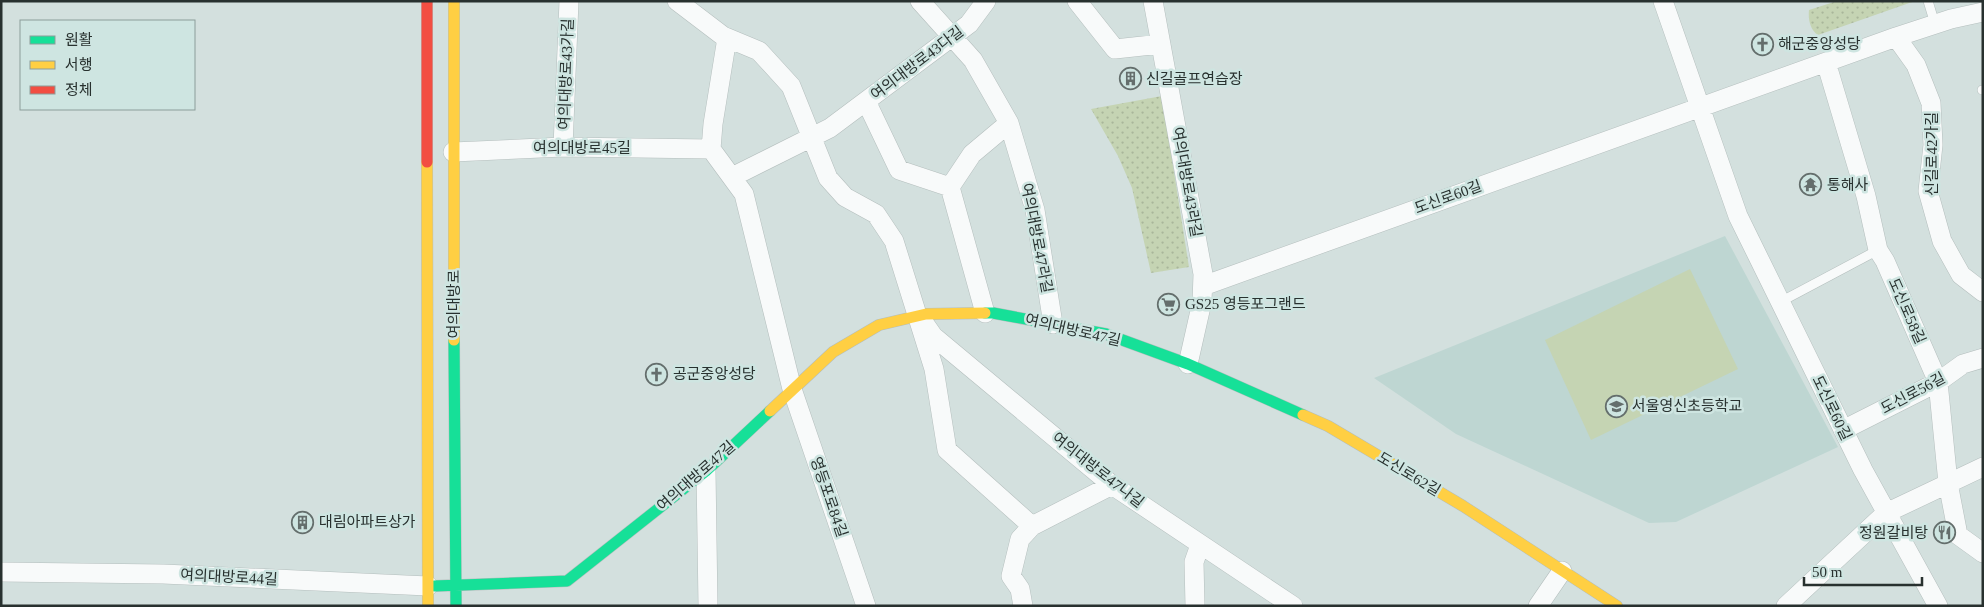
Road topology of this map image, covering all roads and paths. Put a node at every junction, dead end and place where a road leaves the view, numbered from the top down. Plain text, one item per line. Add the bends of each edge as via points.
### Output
1 (428, 1) edge
2 (454, 1) edge
3 (569, 1) edge
4 (677, 1) edge
5 (920, 1) edge
6 (986, 1) edge
7 (1077, 1) edge
8 (1153, 1) edge
9 (1664, 1) edge
10 (1928, 1) edge
11 (1983, 12) edge
12 (1935, 24) junction
13 (952, 37) junction
14 (727, 38) junction
15 (1896, 38) junction
16 (1161, 44) junction
17 (1826, 62) junction
18 (866, 101) junction
19 (1697, 108) junction
20 (1010, 124) junction
21 (812, 138) junction
22 (563, 147) junction
23 (711, 149) junction
24 (453, 152) junction
25 (732, 177) junction
26 (950, 187) junction
27 (1878, 250) junction
28 (1203, 286) junction
29 (1983, 292) edge
30 (1780, 302) junction
31 (985, 313) junction
32 (918, 316) junction
33 (1053, 324) junction
34 (1983, 358) edge
35 (1188, 364) junction
36 (1938, 382) junction
37 (792, 389) junction
38 (1843, 430) junction
39 (1983, 467) edge
40 (706, 471) junction
41 (1948, 483) junction
42 (1112, 485) junction
43 (1886, 513) junction
44 (1032, 526) junction
45 (1200, 545) junction
46 (1983, 553) edge
47 (1562, 571) junction
48 (1, 572) edge
49 (456, 585) junction
50 (428, 586) junction
51 (428, 606) edge
52 (456, 606) edge
53 (708, 606) edge
54 (866, 606) edge
55 (1022, 606) edge
56 (1195, 606) edge
57 (1293, 606) edge
58 (1538, 606) edge
59 (1617, 606) edge
60 (1786, 606) edge
61 (1938, 606) edge

1 - 50 street, 여의대방로
2 - 24 street, 여의대방로
3 - 22 street, 여의대방로43가길
4 - 14 street
5 - 13 street, 여의대방로47라길
6 - 13 street, 여의대방로43다길 via 969,24
7 - 16 street via 1115,49
8 - 16 street, 여의대방로43라길
9 - 19 street
10 - 12 lane
11 - 12 street
12 - 15 street
13 - 18 street, 여의대방로43다길
13 - 20 street, 여의대방로47라길 via 973,60
14 - 21 street via 759,51 791,86
14 - 23 street
15 - 17 street
15 - 29 street, 신길로42가길 via 1916,65 1932,103 1933,145 1928,191 1942,241 1961,275
16 - 28 street, 여의대방로43라길
17 - 19 street
17 - 27 street, 도신로58길 via 1866,196
18 - 21 street, 여의대방로43다길
18 - 26 street, 여의대방로43다길 via 899,170
19 - 28 street, 도신로60길
19 - 30 street, 도신로60길 via 1738,216
20 - 26 street via 972,154
20 - 33 street, 여의대방로47라길 via 1035,210
21 - 25 street, 여의대방로43다길
21 - 32 street via 828,178 845,197 876,214 894,241
22 - 23 street, 여의대방로45길
22 - 24 street, 여의대방로45길
23 - 25 street
24 - 49 street, 여의대방로
25 - 37 street via 744,194
26 - 31 street
27 - 30 lane
27 - 36 street, 도신로58길
28 - 35 street, 여의대방로43라길
30 - 38 street, 도신로60길
31 - 32 street, 여의대방로47길
31 - 33 street, 여의대방로47길
32 - 37 street, 여의대방로47길 via 879,325 833,352
32 - 42 street, 여의대방로47나길 via 933,336
32 - 44 street via 934,369 947,450
33 - 35 street, 여의대방로47길 via 1106,334
34 - 36 street, 도신로56길 via 1963,364
35 - 47 street, 도신로62길 via 1328,426 1463,506
36 - 38 street, 도신로56길
36 - 41 street, 도신로58길
37 - 40 street, 여의대방로47길
37 - 54 street, 영등포로84길
38 - 43 street, 도신로60길
39 - 41 street
40 - 49 street, 여의대방로47길 via 567,582
40 - 53 street
41 - 43 street
41 - 46 street, 도신로58길 via 1958,535
42 - 44 street
42 - 45 street, 여의대방로47나길
43 - 60 street
43 - 61 street, 도신로60길
44 - 55 street via 1020,539 1011,576 1020,589
45 - 56 street via 1194,562
45 - 57 street, 여의대방로47나길
47 - 58 street
47 - 59 street, 도신로62길
48 - 50 street, 여의대방로44길 via 163,574
49 - 50 street, 여의대방로44길
49 - 52 street, 여의대방로
50 - 51 street, 여의대방로

